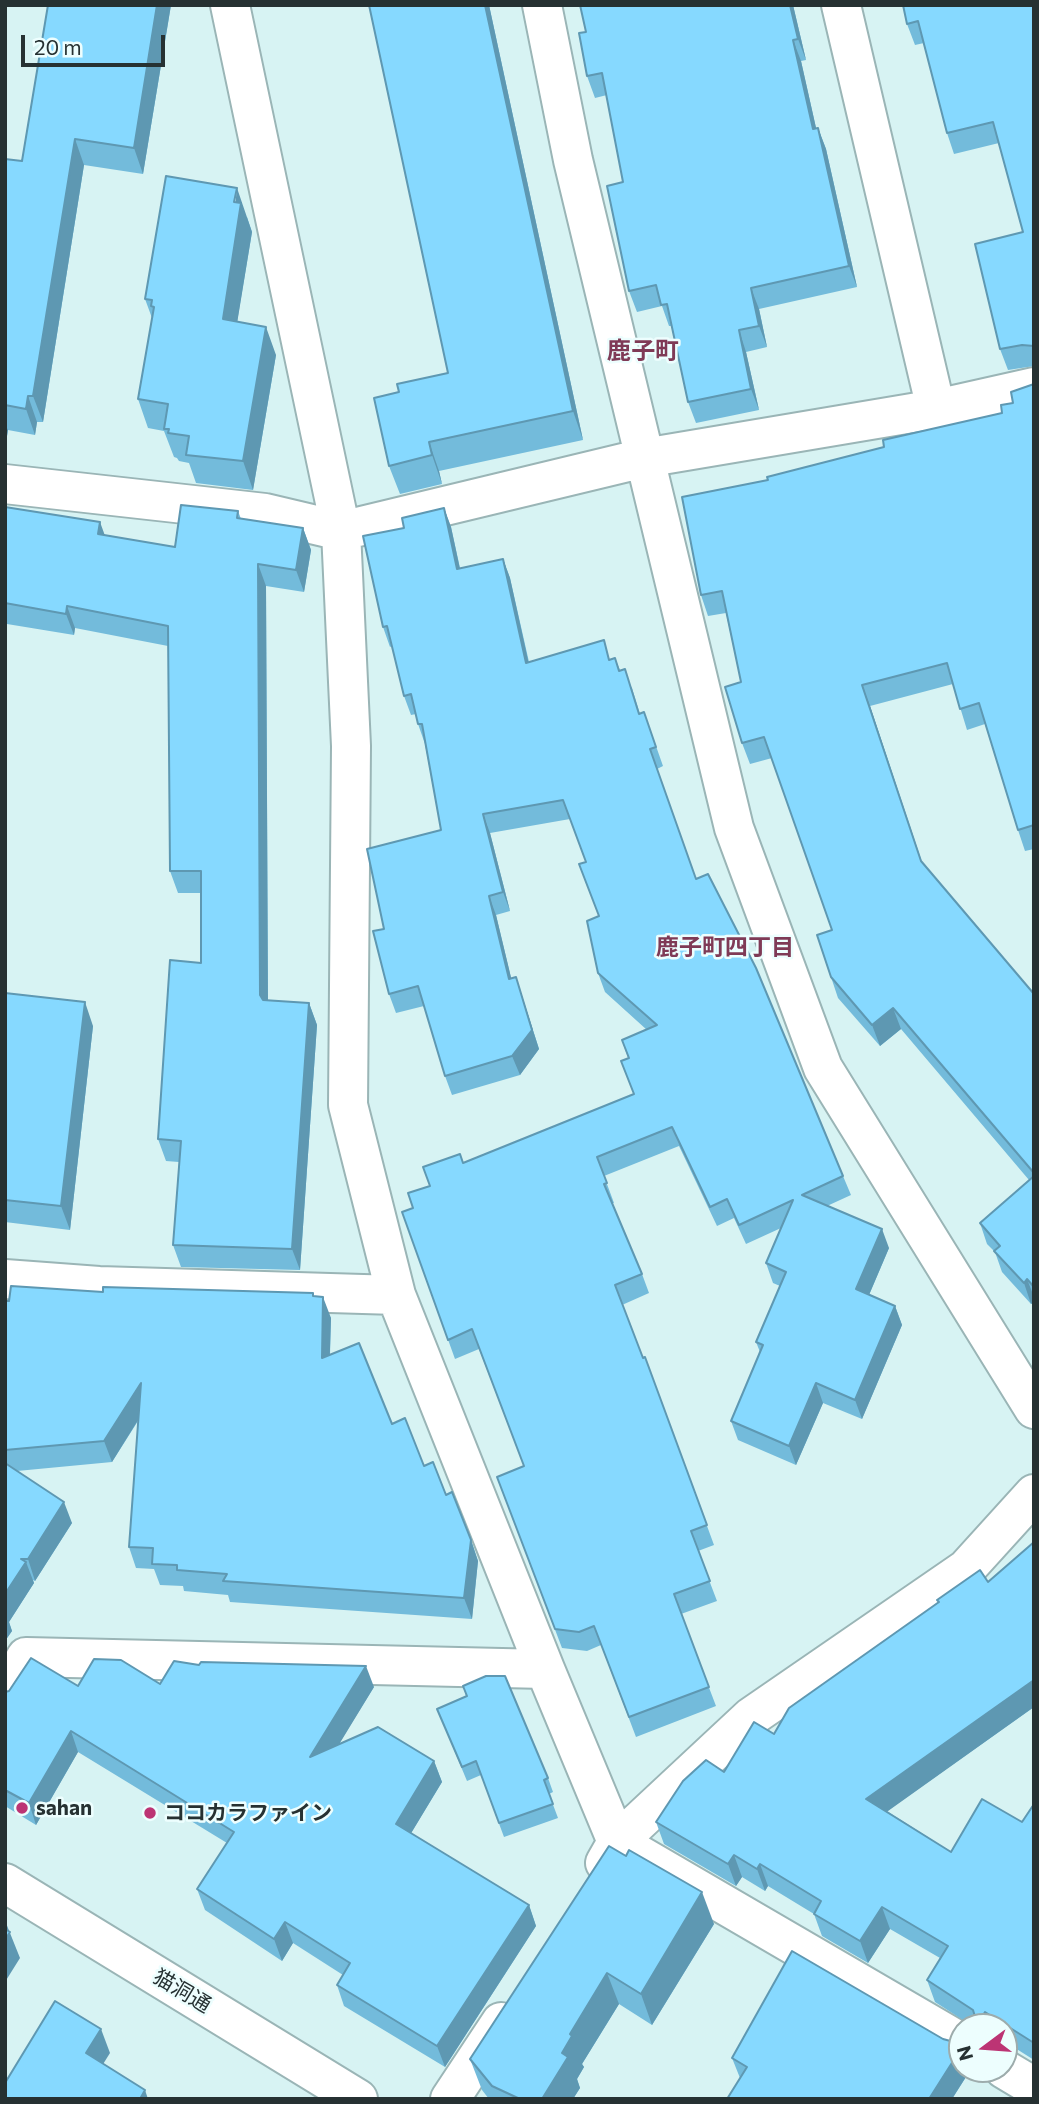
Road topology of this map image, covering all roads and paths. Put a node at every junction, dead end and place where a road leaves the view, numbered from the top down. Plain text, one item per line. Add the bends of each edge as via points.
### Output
1 (230, 5) edge
2 (542, 5) edge
3 (841, 5) edge
4 (1034, 387) edge
5 (936, 409) junction
6 (644, 458) junction
7 (5, 484) edge
8 (341, 531) junction
9 (5, 1279) edge
10 (396, 1295) junction
11 (1034, 1409) edge
12 (1034, 1493) edge
13 (545, 1669) junction
14 (5, 1695) edge
15 (617, 1842) junction
16 (5, 1883) edge
17 (585, 1894) edge
18 (518, 1996) edge
19 (948, 2035) edge
20 (1018, 2077) edge
21 (1034, 2087) edge
22 (358, 2099) edge
23 (450, 2099) edge

1 - 8 street
2 - 6 street via 573,160
3 - 5 street
4 - 5 street
5 - 6 street
6 - 8 street
6 - 11 street via 734,828 823,1068
7 - 8 street via 265,513
8 - 10 street via 351,746 348,1105
9 - 10 street
10 - 13 street
12 - 15 street via 966,1569 751,1717
13 - 14 street via 26,1657
13 - 15 street
15 - 17 street
15 - 19 street
16 - 22 street, 猫洞通
18 - 23 street
20 - 21 street

